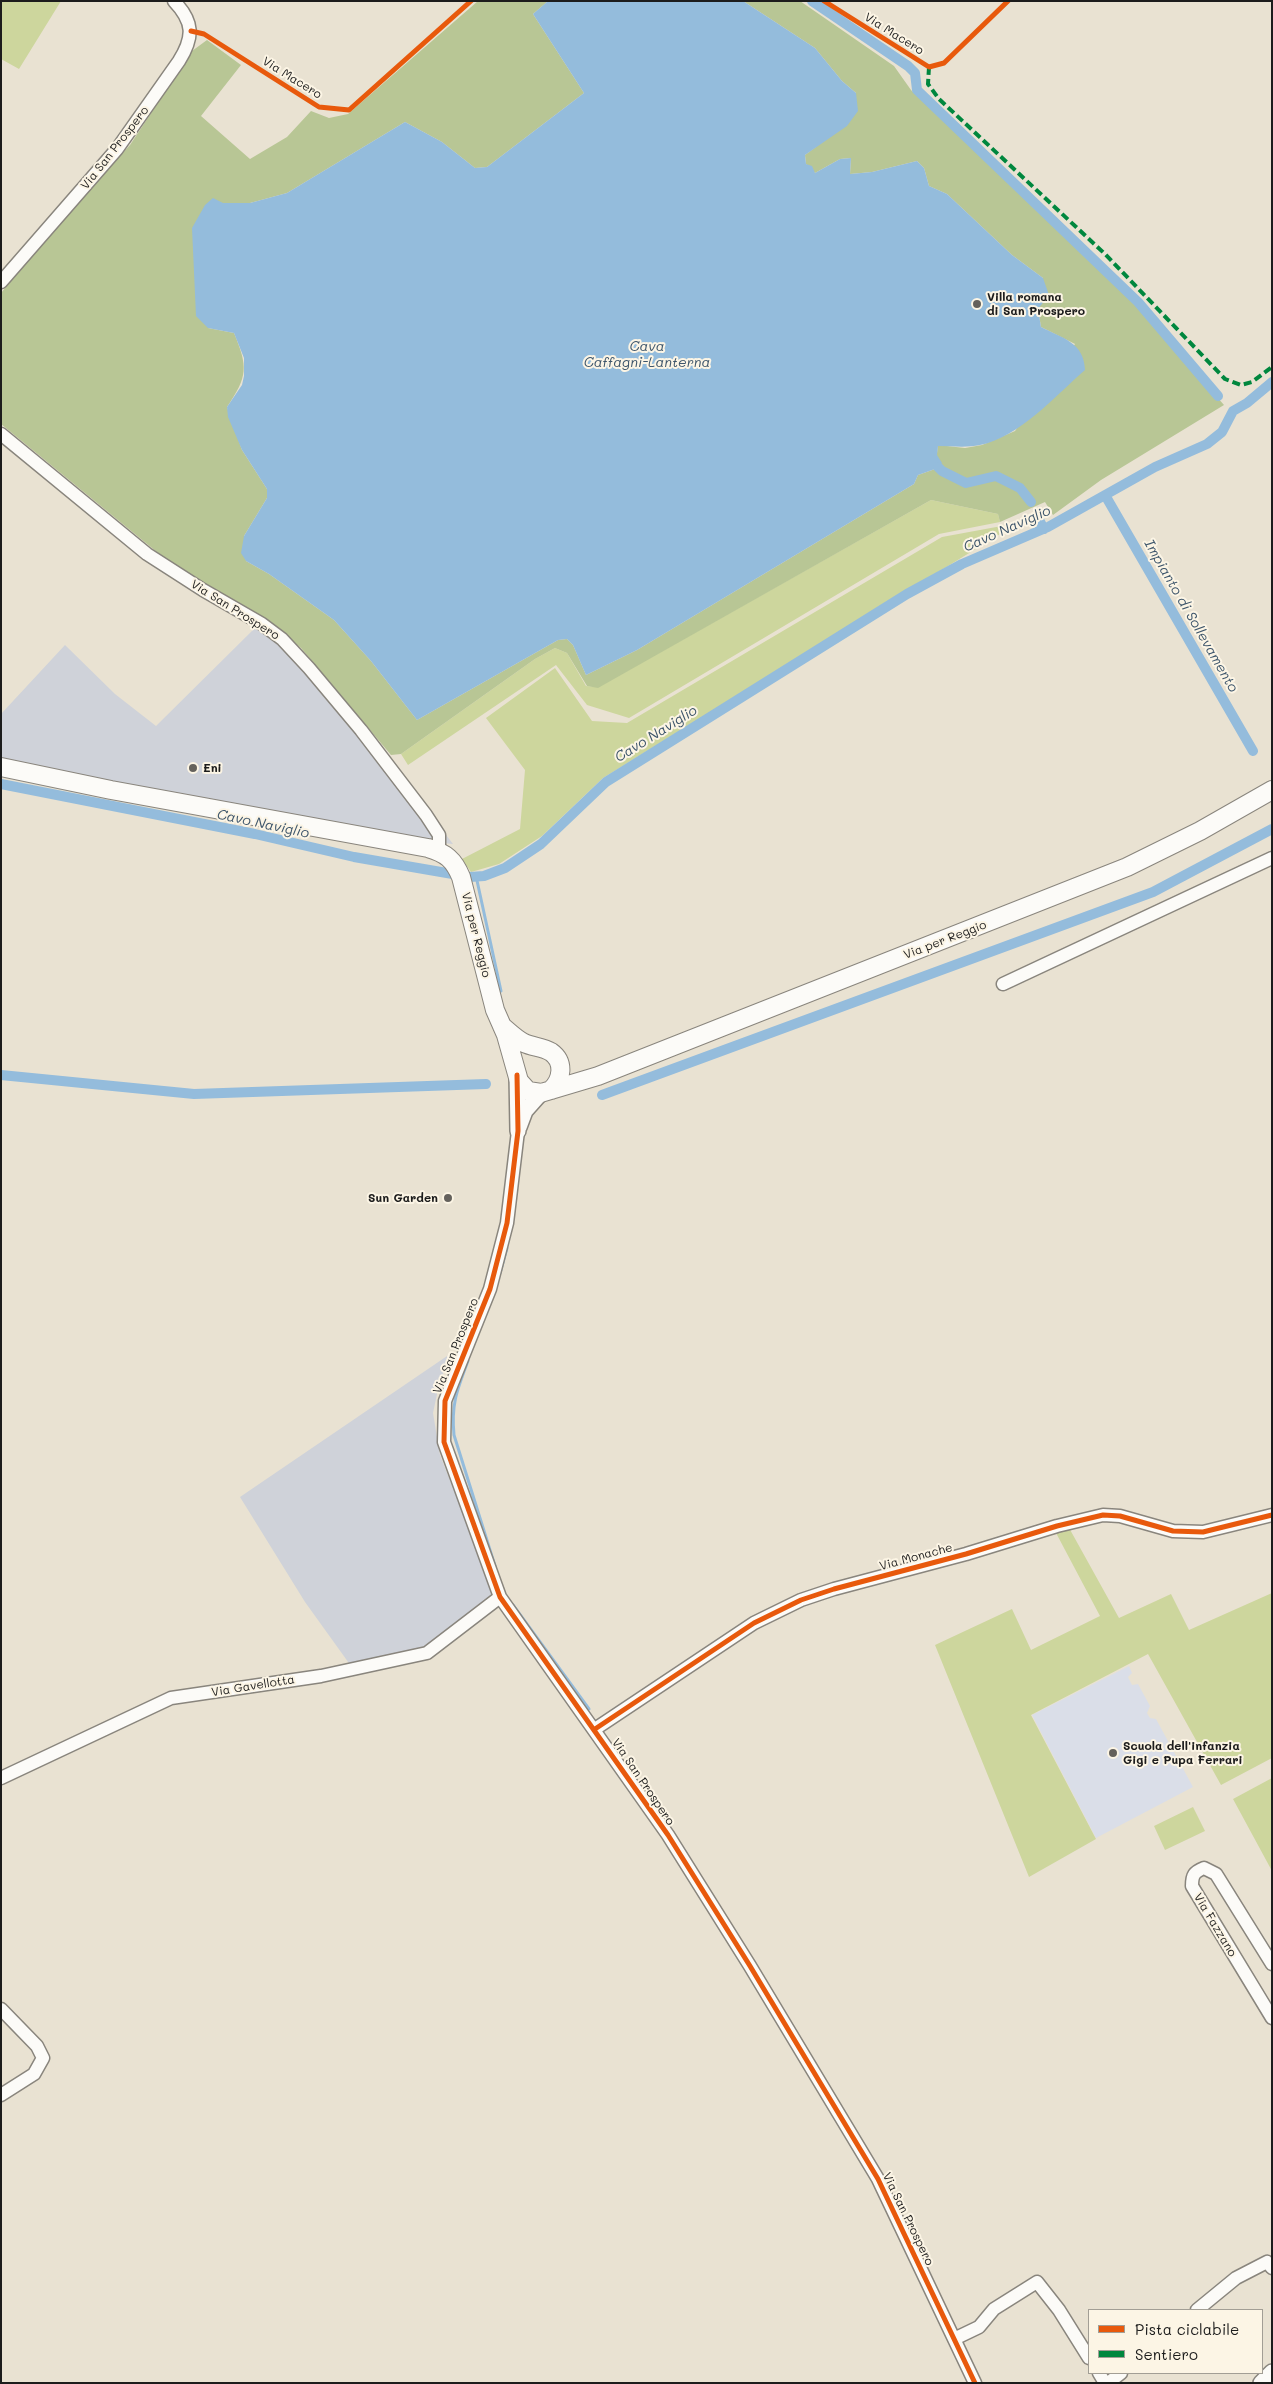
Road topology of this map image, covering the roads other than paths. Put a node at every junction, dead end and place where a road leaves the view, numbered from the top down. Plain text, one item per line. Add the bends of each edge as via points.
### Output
1 (174, 1) edge
2 (1, 282) edge
3 (1, 434) edge
4 (1, 767) edge
5 (1272, 790) edge
6 (439, 851) junction
7 (1272, 858) edge
8 (1003, 984) dead end
9 (502, 1026) junction
10 (538, 1048) junction
11 (559, 1061) junction
12 (516, 1071) junction
13 (608, 1071) junction
14 (546, 1091) junction
15 (518, 1131) junction
16 (1272, 1515) edge
17 (500, 1597) junction
18 (595, 1729) junction
19 (1, 1778) edge
20 (1272, 1964) edge
21 (1, 2009) edge
22 (1270, 2011) edge
23 (1, 2096) edge
24 (1272, 2268) edge
25 (1198, 2309) edge
26 (954, 2339) junction
27 (1088, 2356) edge
28 (1272, 2372) edge
29 (1120, 2374) edge
30 (975, 2383) edge
31 (1107, 2383) edge
32 (1260, 2383) edge

1 - 2 street, Via San Prospero via 191,31 190,41 180,61 117,149
3 - 6 street, Via San Prospero via 153,558 282,639 361,730 426,815 439,834
4 - 6 main road
5 - 13 main road, Via per Reggio via 1127,867
6 - 9 main road, Via per Reggio via 453,862 464,886 495,1010
7 - 8 street
9 - 10 main road, Via per Reggio via 520,1040
9 - 12 main road, Via per Reggio
10 - 11 main road, Via per Reggio via 550,1052
10 - 12 main road via 526,1052
11 - 13 main road, Via per Reggio via 589,1073
11 - 14 main road via 561,1074 556,1085
12 - 14 main road, Via per Reggio via 519,1082 528,1090
12 - 15 street, Via San Prospero
13 - 14 main road, Via per Reggio
14 - 15 street, Via San Prospero via 526,1111
15 - 17 street, Via San Prospero via 507,1223 490,1289 445,1401 444,1442
16 - 18 street, Via Monache via 1195,1532 1173,1531 1120,1516 1102,1515 826,1592 782,1608 754,1623
17 - 18 street, Via San Prospero
17 - 19 street, Via Gavellotta via 427,1653 321,1676 171,1698
18 - 26 street, Via San Prospero via 720,1916 878,2179
20 - 22 street, Via Fazzano via 1216,1874 1204,1868 1196,1871 1192,1886
21 - 23 street via 37,2046 43,2058 34,2074
24 - 25 street via 1267,2262 1236,2278
26 - 27 street via 979,2327 994,2309 1037,2282
26 - 30 street, Via San Prospero
28 - 32 street
29 - 31 street

